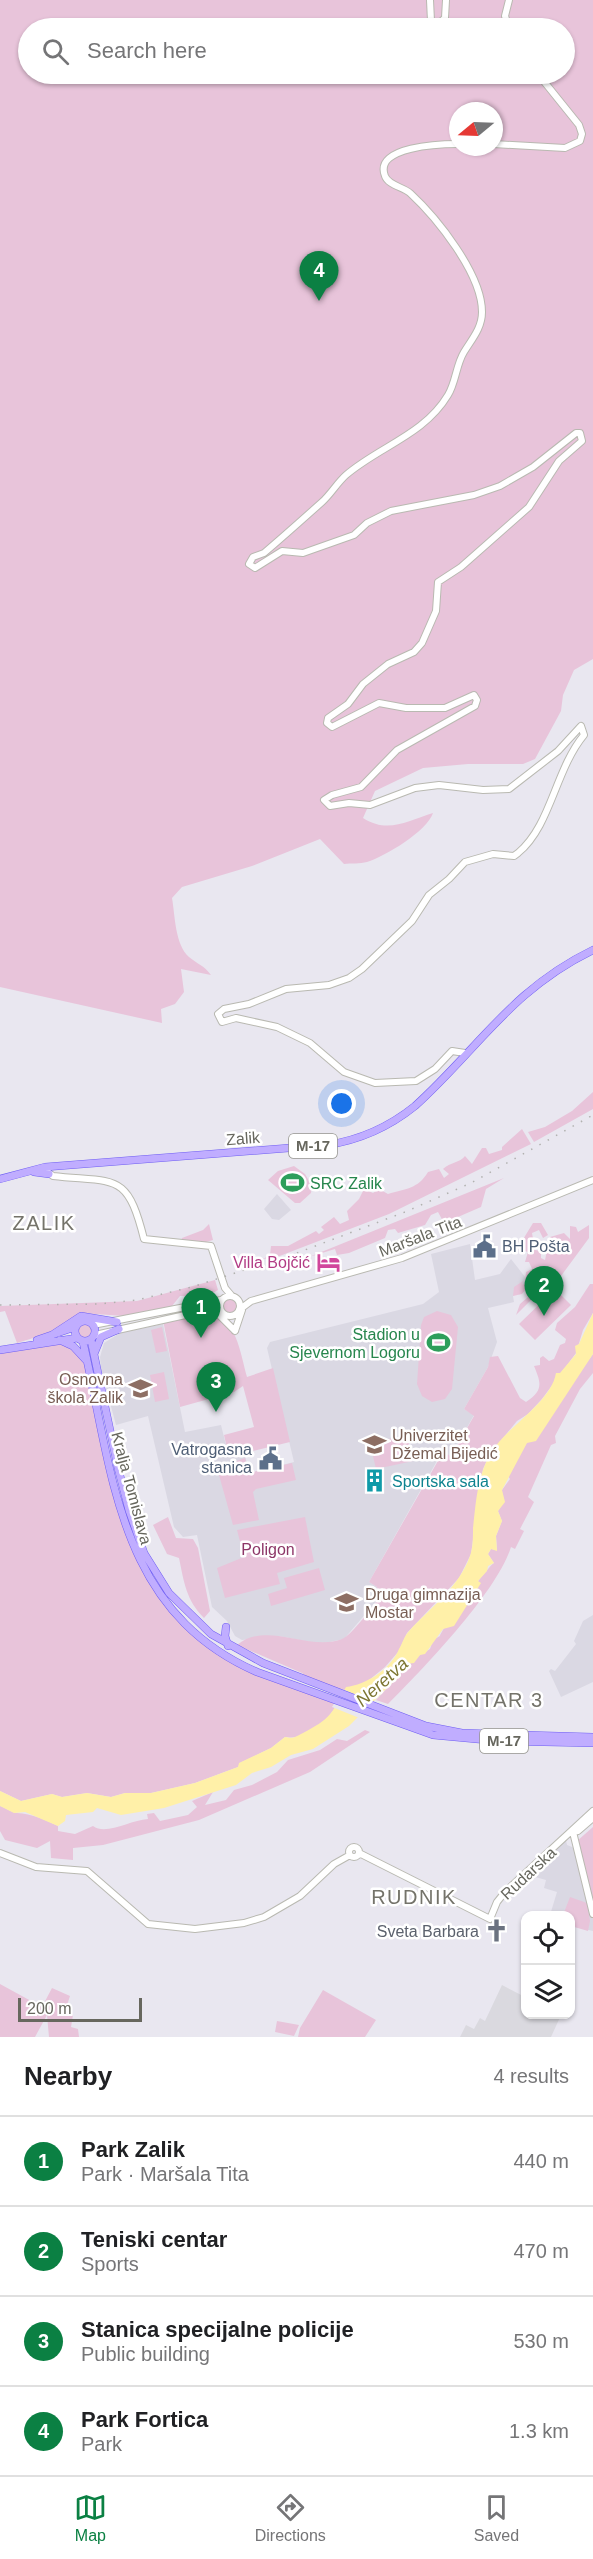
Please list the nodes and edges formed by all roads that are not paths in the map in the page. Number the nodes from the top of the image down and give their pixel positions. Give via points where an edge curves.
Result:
1 (430, 0) edge
2 (446, 0) edge
3 (509, 0) edge
4 (431, 18) edge
5 (445, 18) edge
6 (506, 18) edge
7 (546, 84) edge
8 (503, 144) edge
9 (449, 145) edge
10 (593, 950) edge
11 (462, 1055) junction
12 (47, 1170) junction
13 (2, 1178) edge
14 (593, 1180) edge
15 (224, 1285) junction
16 (233, 1296) junction
17 (222, 1299) junction
18 (254, 1300) junction
19 (208, 1307) junction
20 (239, 1310) junction
21 (222, 1312) junction
22 (93, 1325) junction
23 (118, 1325) junction
24 (75, 1328) junction
25 (52, 1335) junction
26 (93, 1337) junction
27 (60, 1340) junction
28 (80, 1340) junction
29 (12, 1348) junction
30 (0, 1350) edge
31 (90, 1358) junction
32 (226, 1627) dead end
33 (228, 1646) junction
34 (316, 1688) junction
35 (457, 1724) dead end
36 (435, 1732) junction
37 (459, 1732) junction
38 (593, 1737) edge
39 (593, 1743) edge
40 (593, 1811) edge
41 (593, 1818) edge
42 (573, 1832) junction
43 (0, 1853) edge
44 (497, 1902) junction
45 (477, 1911) junction
46 (593, 1914) edge

1 - 4 street
2 - 5 street
3 - 6 street
7 - 8 street via 579,125 580,141 566,148
9 - 11 street via 396,153 387,161 384,171 388,180 411,194 451,241 478,292 480,322 463,353 451,389 422,426 347,474 321,503 249,564 255,568 282,551 303,553 354,535 391,511 500,486 580,433 582,441 559,461 530,507 438,582 436,611 422,644 363,684 351,702 327,721 335,727 379,703 445,708 474,695 475,706 397,750 361,787 332,795 325,802 330,806 370,805 415,788 439,785 506,790 552,756 581,726 584,735 571,751 539,828 518,853 494,854 465,862 429,895 412,921 349,978 329,985 286,989 218,1014 222,1022 240,1019 285,1030 310,1043 344,1072 366,1082 416,1081 448,1054
10 - 11 main road, M-17 via 519,998
11 - 12 main road, Zalik / M-17 via 406,1113 379,1130 350,1141
12 - 13 main road, Zalik / M-17
12 - 15 street via 111,1182 123,1188 136,1205 144,1239 211,1245
14 - 18 street, Maršala Tita via 402,1258
15 - 16 street
15 - 17 street
15 - 18 street via 241,1297
15 - 19 street
16 - 17 street
16 - 18 street, Maršala Tita
16 - 20 street via 240,1304
17 - 19 street
17 - 21 street
18 - 19 street via 242,1310 235,1331
18 - 20 street, Maršala Tita
19 - 21 street
19 - 23 street
20 - 21 street via 231,1316
22 - 23 street
22 - 24 main road via 82,1321
22 - 26 main road, M-17
23 - 25 main road via 83,1316
23 - 26 street
23 - 31 main road via 101,1337
24 - 25 main road
24 - 28 main road, M-17
25 - 29 main road
26 - 28 main road
26 - 31 main road, Kralja Tomislava / M-17
27 - 28 main road
27 - 29 main road
27 - 31 main road
28 - 31 main road, Kralja Tomislava / M-17
29 - 30 main road
31 - 33 main road, Kralja Tomislava / M-17 via 144,1553 185,1612
31 - 34 main road, Kralja Tomislava / M-17 via 122,1514 138,1560 154,1586 186,1624 222,1654 257,1671
32 - 33 main road
33 - 34 main road, Kralja Tomislava / M-17
34 - 36 main road, M-17
35 - 37 main road
36 - 37 main road, M-17
36 - 39 main road, M-17 via 498,1741
37 - 38 main road, M-17
40 - 42 street, Rudarska
41 - 42 street, Rudarska
42 - 44 street, Rudarska
42 - 46 street
43 - 45 street via 36,1867 87,1871 138,1918 156,1926 195,1929 257,1920 300,1896 334,1864 350,1855 352,1847
44 - 45 street via 491,1908
44 - 45 street, Rudarska via 490,1919

